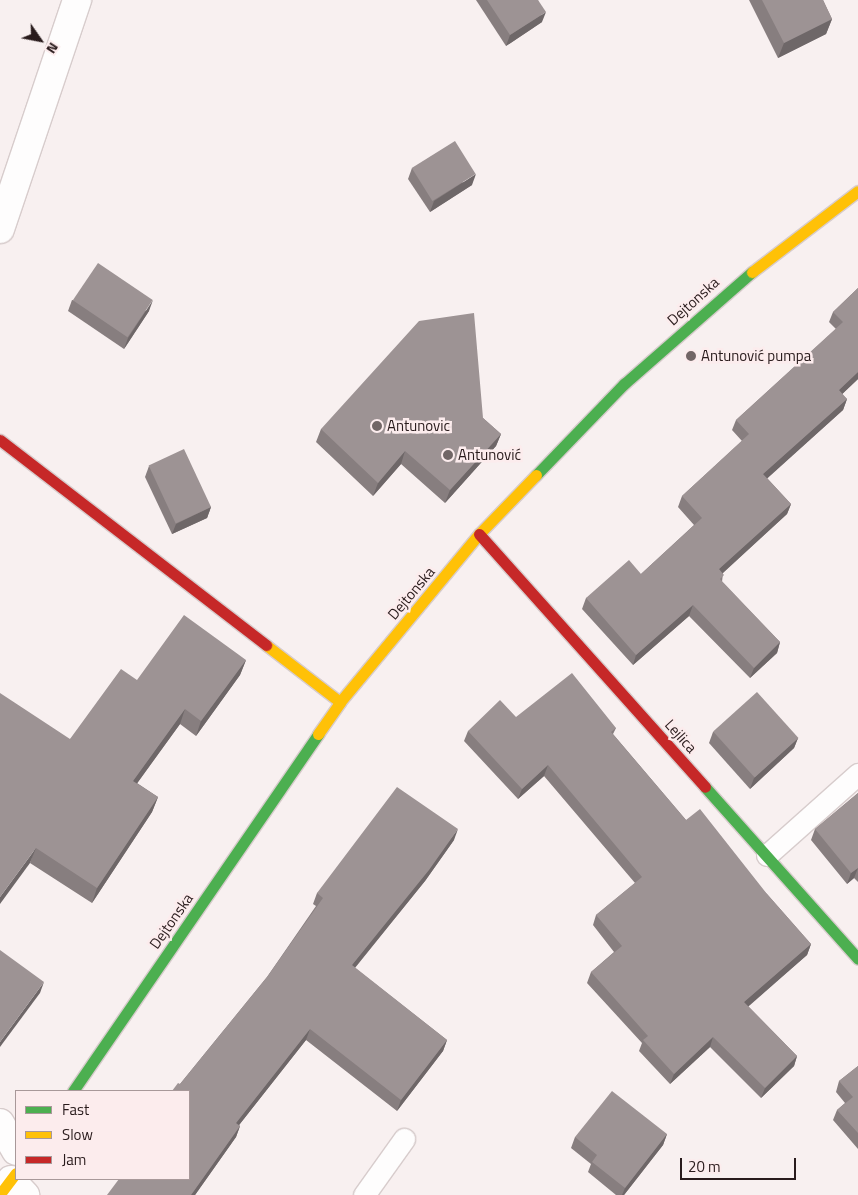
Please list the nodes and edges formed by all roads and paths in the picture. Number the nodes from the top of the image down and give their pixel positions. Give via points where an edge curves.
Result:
1 (78, 0) edge
2 (858, 191) edge
3 (0, 229) edge
4 (0, 440) edge
5 (480, 534) junction
6 (340, 702) junction
7 (858, 774) edge
8 (767, 855) junction
9 (858, 959) edge
10 (74, 1090) edge
11 (0, 1122) edge
12 (404, 1140) dead end
13 (15, 1149) edge
14 (364, 1195) edge

1 - 3 street
2 - 5 main road, Dejtonska via 735,284 624,384
4 - 6 main road
5 - 6 main road, Dejtonska
5 - 8 main road, Lejlica
6 - 10 main road, Dejtonska
7 - 8 lane
8 - 9 main road, Lejlica
11 - 13 street
12 - 14 lane

